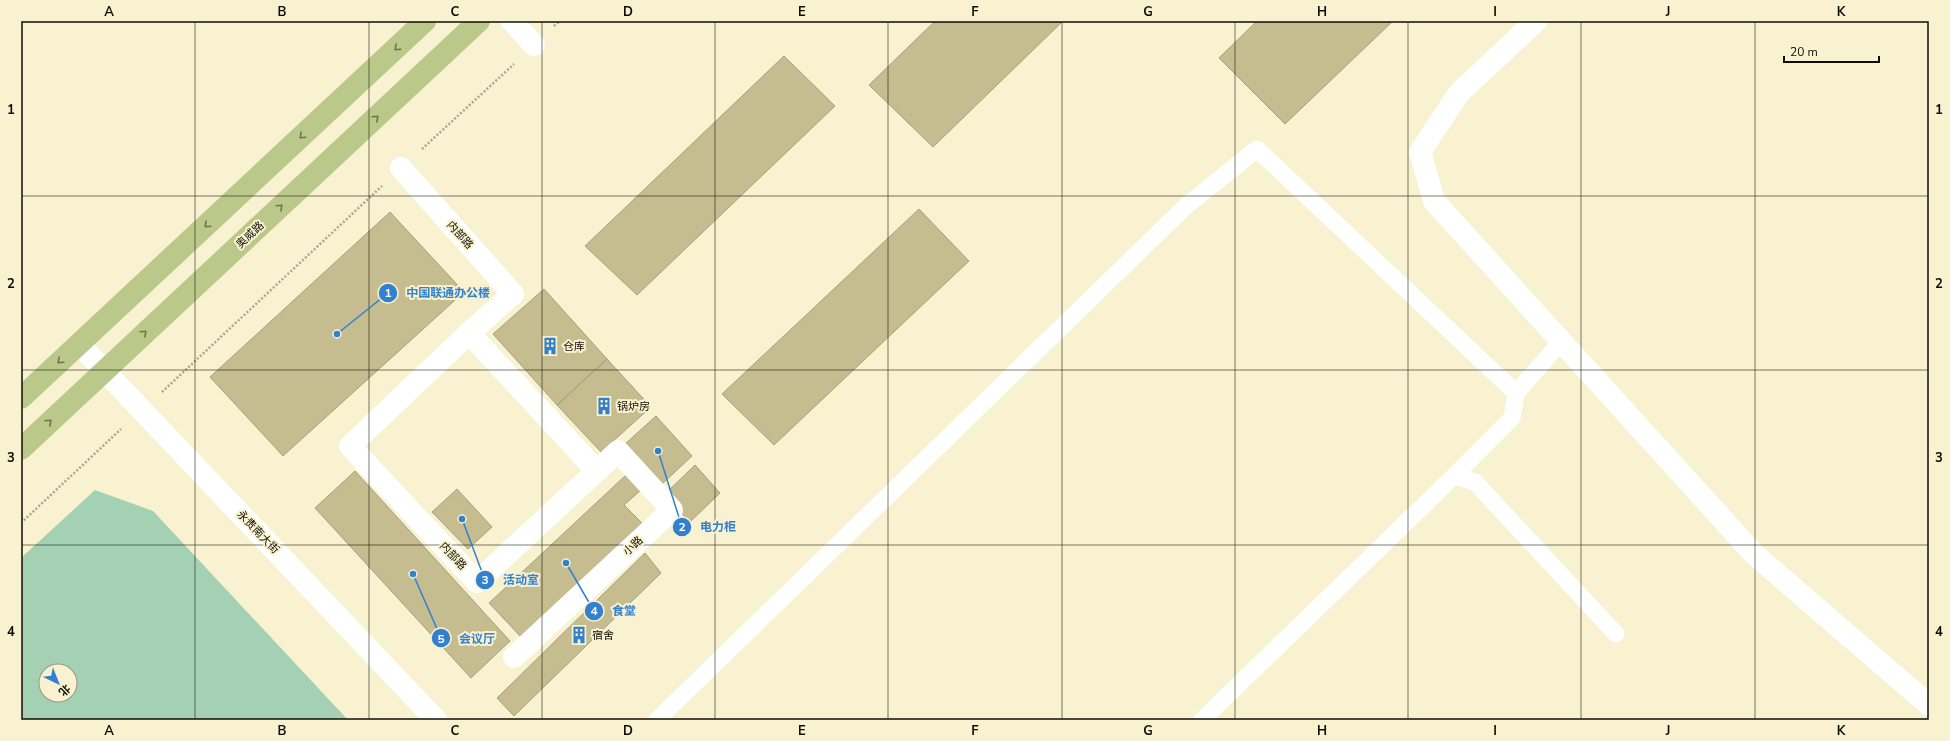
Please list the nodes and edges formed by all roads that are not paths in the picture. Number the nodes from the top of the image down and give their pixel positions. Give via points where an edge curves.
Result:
1 (425, 21) edge
2 (480, 21) edge
3 (512, 21) edge
4 (1536, 21) edge
5 (534, 45) road end
6 (401, 168) road end
7 (469, 332) junction
8 (1562, 341) junction
9 (79, 344) junction
10 (104, 371) junction
11 (1516, 393) junction
12 (21, 398) edge
13 (21, 449) edge
14 (596, 471) junction
15 (1454, 476) junction
16 (1616, 634) dead end
17 (514, 657) dead end
18 (1929, 705) edge
19 (436, 720) edge
20 (657, 720) edge
21 (1202, 720) edge

1 -> 9 main road
10 -> 2 main road, 奥威路
3 - 5 street
4 - 8 street via 1459,93 1420,152 1434,201
6 - 7 street, 内部路 via 513,294
7 - 14 street
7 - 14 street, 内部路 via 350,446 477,582
8 - 11 lane
8 - 18 street via 1754,554
9 - 10 street, 永贵南大街
9 -> 12 main road
13 -> 10 main road, 奥威路
10 - 19 street, 永贵南大街
11 - 15 lane via 1512,418
11 - 20 lane via 1258,149 1186,206
14 - 17 street, 小路 via 618,451 672,510
15 - 16 lane via 1475,482
15 - 21 lane

